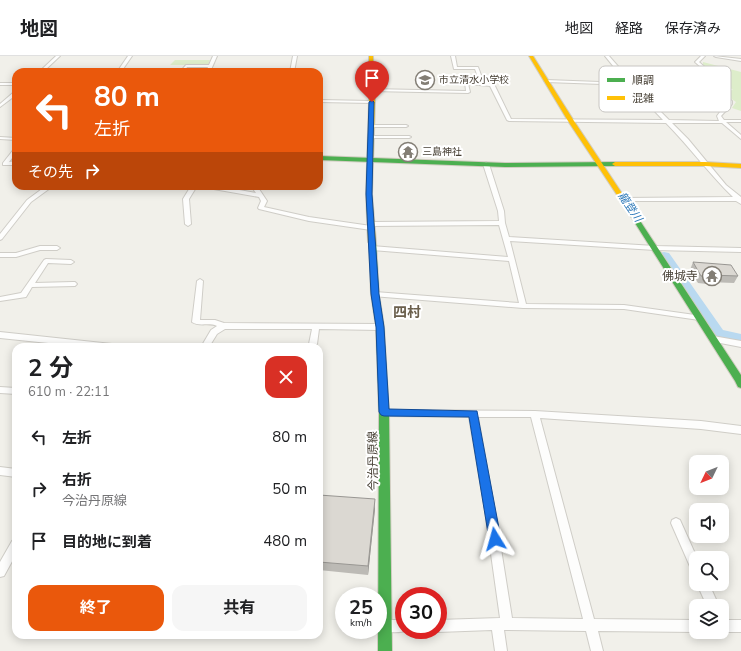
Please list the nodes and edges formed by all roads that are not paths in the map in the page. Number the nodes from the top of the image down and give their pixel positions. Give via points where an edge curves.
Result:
1 (58, 56) edge
2 (130, 56) edge
3 (215, 56) edge
4 (295, 56) edge
5 (371, 56) edge
6 (453, 56) edge
7 (531, 56) edge
8 (607, 56) edge
9 (702, 56) edge
10 (716, 56) edge
11 (741, 60) edge
12 (615, 66) edge
13 (702, 66) edge
14 (45, 68) edge
15 (122, 68) edge
16 (209, 68) edge
17 (293, 68) edge
18 (546, 81) junction
19 (599, 83) edge
20 (0, 84) edge
21 (12, 84) edge
22 (482, 84) junction
23 (371, 90) junction
24 (12, 96) edge
25 (323, 101) edge
26 (372, 102) junction
27 (0, 106) edge
28 (659, 112) edge
29 (723, 112) edge
30 (570, 120) junction
31 (667, 120) junction
32 (722, 121) junction
33 (741, 121) edge
34 (371, 126) junction
35 (406, 126) dead end
36 (371, 137) junction
37 (409, 137) dead end
38 (0, 138) edge
39 (741, 138) edge
40 (12, 139) edge
41 (12, 155) edge
42 (323, 158) edge
43 (370, 160) junction
44 (12, 163) edge
45 (486, 164) junction
46 (600, 164) junction
47 (705, 164) junction
48 (741, 166) edge
49 (44, 190) edge
50 (192, 190) edge
51 (229, 190) edge
52 (256, 190) edge
53 (261, 196) junction
54 (624, 200) junction
55 (740, 200) edge
56 (502, 223) junction
57 (188, 224) dead end
58 (371, 226) junction
59 (0, 238) edge
60 (508, 239) junction
61 (57, 248) dead end
62 (372, 248) junction
63 (655, 248) junction
64 (741, 250) edge
65 (0, 255) edge
66 (512, 259) junction
67 (71, 262) dead end
68 (200, 281) dead end
69 (73, 284) dead end
70 (30, 285) junction
71 (375, 294) junction
72 (0, 299) edge
73 (523, 306) junction
74 (699, 318) junction
75 (223, 326) junction
76 (316, 327) junction
77 (380, 327) junction
78 (0, 335) edge
79 (713, 339) junction
80 (75, 343) edge
81 (207, 343) edge
82 (313, 343) edge
83 (741, 344) edge
84 (741, 385) edge
85 (0, 390) edge
86 (12, 392) edge
87 (384, 412) junction
88 (473, 413) junction
89 (535, 414) junction
90 (741, 430) edge
91 (0, 471) edge
92 (12, 472) edge
93 (370, 500) edge
94 (385, 501) junction
95 (676, 522) dead end
96 (12, 551) edge
97 (689, 551) edge
98 (0, 572) edge
99 (385, 587) edge
100 (502, 625) junction
101 (447, 626) edge
102 (590, 626) junction
103 (689, 626) edge
104 (729, 626) edge
105 (741, 626) edge
106 (385, 639) edge
107 (385, 651) edge
108 (501, 651) edge
109 (597, 651) edge

1 - 14 street
2 - 15 street
3 - 16 street
4 - 17 street
5 - 23 street, 今治丹原線
6 - 22 street via 455,68 477,68
7 - 18 street
8 - 12 street
9 - 13 street via 697,62
10 - 11 street
18 - 19 street
18 - 30 street
20 - 21 street
22 - 23 street via 466,83 468,92
22 - 30 street via 492,85 509,120
23 - 26 street, 今治丹原線
24 - 27 street
25 - 26 street
26 - 34 street, 今治丹原線
28 - 31 street
29 - 32 street via 719,116
30 - 31 street
30 - 46 street
31 - 32 street
31 - 47 street
32 - 33 street
32 - 39 street
34 - 35 street
34 - 36 street, 今治丹原線
36 - 37 street
36 - 43 street, 今治丹原線
38 - 40 street
41 - 44 street via 5,164
42 - 43 street
43 - 45 street
43 - 58 street, 今治丹原線
45 - 46 street
45 - 56 street
46 - 47 street
46 - 54 street
47 - 48 street
47 - 55 street
49 - 59 street via 29,201
50 - 57 street via 186,199
51 - 53 street
52 - 53 street
53 - 58 street via 264,201 260,208 309,220
54 - 55 street
54 - 63 street
56 - 58 street
56 - 60 street
58 - 62 street, 今治丹原線
60 - 63 street
60 - 66 street
61 - 65 street via 40,248 16,255
62 - 66 street
62 - 71 street, 今治丹原線
63 - 64 street
63 - 74 street
66 - 73 street
67 - 70 street via 46,261
68 - 75 street via 196,322 215,322
69 - 70 street
70 - 72 street via 23,295
71 - 73 street
71 - 77 street, 今治丹原線
73 - 74 street via 624,307
74 - 79 street
75 - 76 street
75 - 81 street via 214,332
76 - 77 street
76 - 82 street
77 - 87 street, 今治丹原線
78 - 80 street
79 - 83 street
79 - 84 street
85 - 86 street
87 - 88 street
87 - 94 street, 今治丹原線
88 - 89 street
88 - 100 street via 490,511
89 - 90 street
89 - 102 street
91 - 92 street
93 - 94 street
94 - 99 street, 今治丹原線
95 - 97 street
96 - 98 street
100 - 101 street
100 - 102 street
100 - 108 street
102 - 103 street
102 - 109 street
104 - 105 street
106 - 107 street, 今治丹原線

